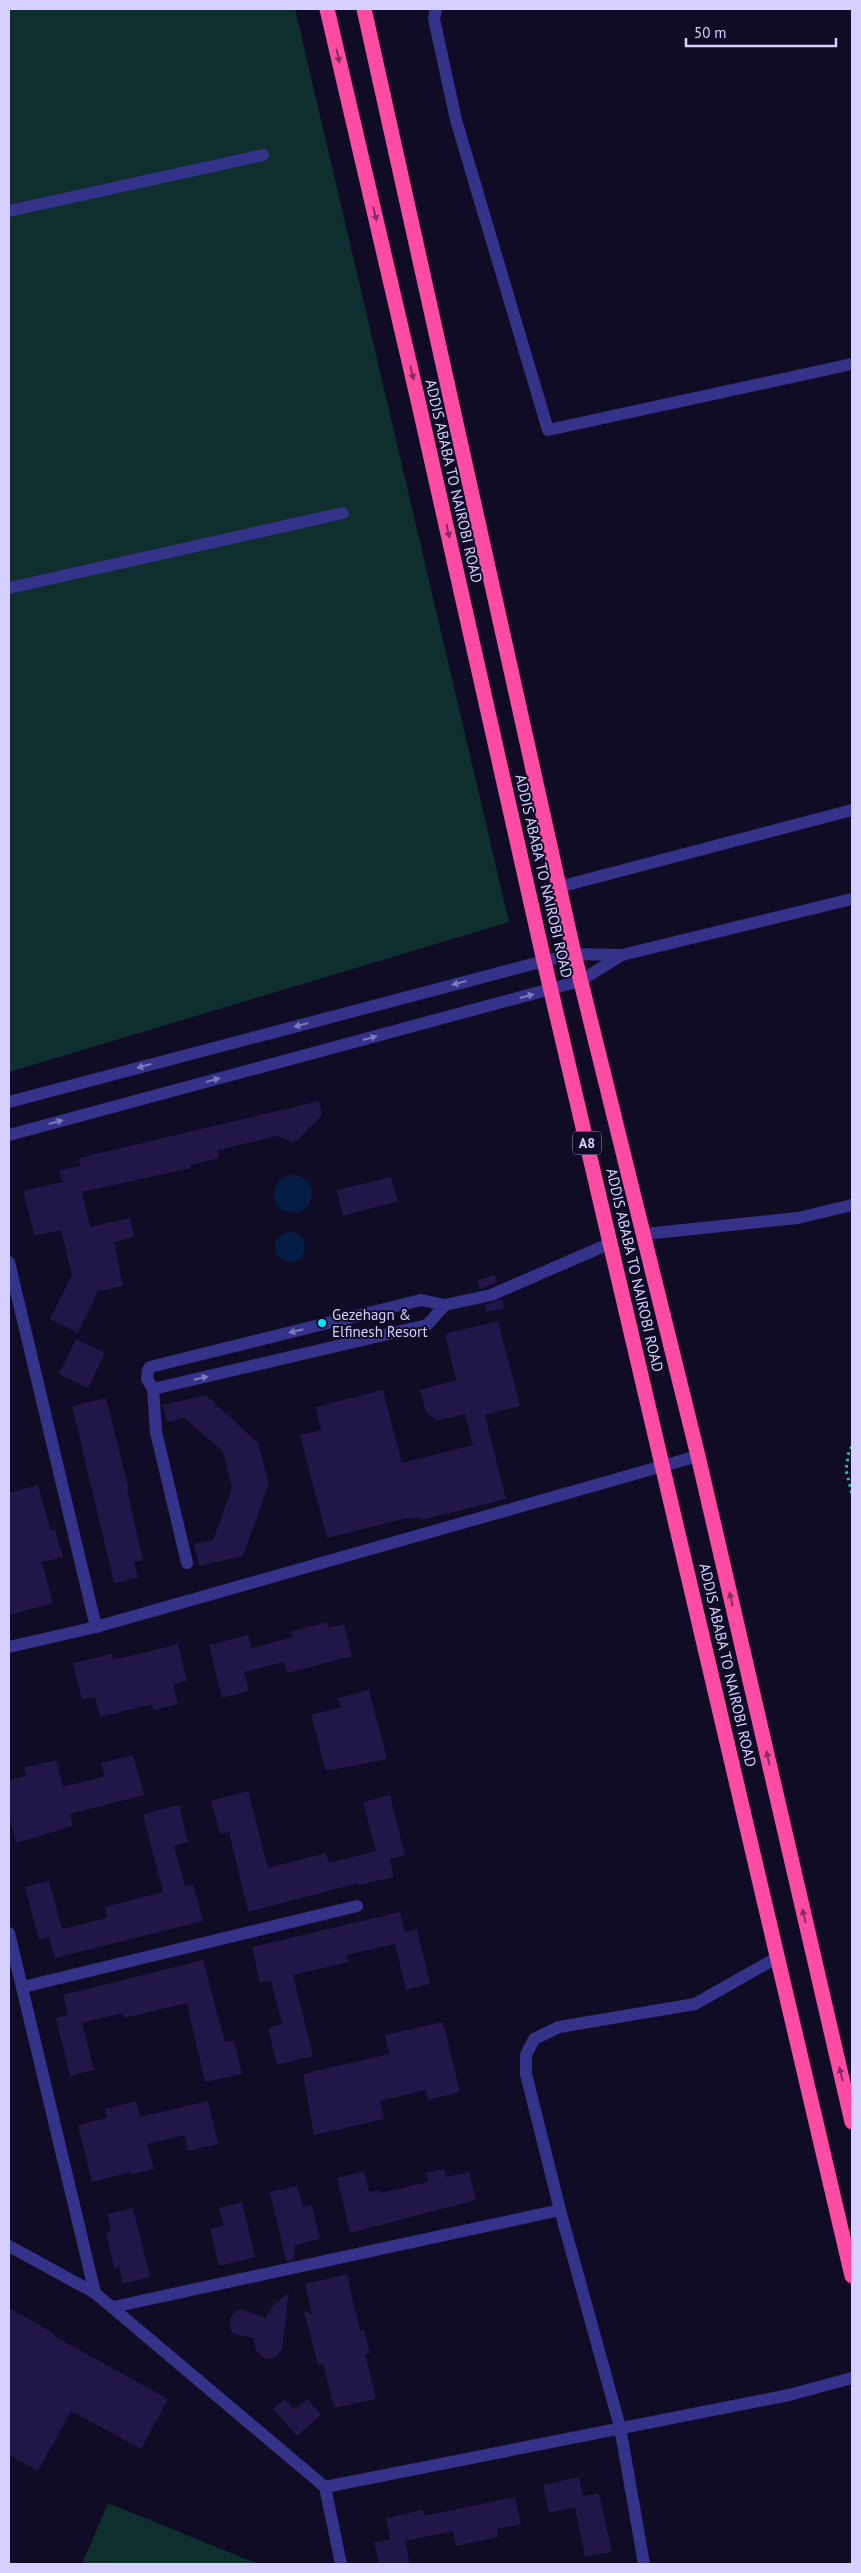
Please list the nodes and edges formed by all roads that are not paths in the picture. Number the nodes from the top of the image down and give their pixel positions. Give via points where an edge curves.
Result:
1 (327, 9) edge
2 (364, 9) edge
3 (436, 9) edge
4 (263, 155) dead end
5 (9, 211) edge
6 (852, 364) edge
7 (343, 513) dead end
8 (9, 588) edge
9 (852, 810) edge
10 (559, 887) junction
11 (852, 899) edge
12 (574, 954) junction
13 (622, 955) junction
14 (544, 961) junction
15 (580, 981) junction
16 (551, 989) junction
17 (9, 1102) edge
18 (9, 1135) edge
19 (852, 1205) edge
20 (645, 1234) junction
21 (611, 1244) junction
22 (9, 1262) edge
23 (445, 1305) junction
24 (153, 1389) junction
25 (698, 1456) junction
26 (663, 1466) junction
27 (187, 1563) dead end
28 (96, 1627) junction
29 (9, 1648) edge
30 (357, 1906) dead end
31 (9, 1933) edge
32 (778, 1956) junction
33 (23, 1987) junction
34 (852, 2122) edge
35 (560, 2210) junction
36 (9, 2246) edge
37 (852, 2276) edge
38 (95, 2293) junction
39 (112, 2307) junction
40 (852, 2378) edge
41 (620, 2427) junction
42 (326, 2487) junction
43 (341, 2564) edge
44 (644, 2564) edge

1 -> 14 highway, ADDIS ABABA TO NAIROBI ROAD / A8
2 - 10 highway, ADDIS ABABA TO NAIROBI ROAD / A8
3 - 6 street via 434,20 456,120 548,430
4 - 5 street
7 - 8 street
9 - 10 street
10 - 12 highway, ADDIS ABABA TO NAIROBI ROAD / A8
11 - 13 street
12 - 13 street
12 - 14 street
12 - 15 highway, ADDIS ABABA TO NAIROBI ROAD / A8
13 - 15 street
14 - 16 highway, ADDIS ABABA TO NAIROBI ROAD / A8
14 -> 17 street
15 - 16 street
15 - 20 highway, ADDIS ABABA TO NAIROBI ROAD / A8
18 -> 16 street
16 - 21 highway, ADDIS ABABA TO NAIROBI ROAD / A8
19 - 20 street via 798,1218
20 - 25 highway, ADDIS ABABA TO NAIROBI ROAD / A8
21 - 23 street via 491,1295
21 - 26 highway, ADDIS ABABA TO NAIROBI ROAD / A8
22 - 28 street
24 -> 23 street via 427,1325
23 -> 24 street via 420,1300 150,1367 146,1379
24 - 27 street via 156,1432
25 - 26 street
34 -> 25 highway, ADDIS ABABA TO NAIROBI ROAD / A8
26 - 28 street
26 - 32 highway, ADDIS ABABA TO NAIROBI ROAD / A8
28 - 29 street
30 - 33 street
31 - 33 street
32 - 35 street via 694,2004 558,2027 534,2039 526,2055 526,2074
32 - 37 highway, ADDIS ABABA TO NAIROBI ROAD / A8
33 - 38 street
35 - 39 street
35 - 41 street
36 - 38 street
38 - 39 street
39 - 42 street
40 - 41 street via 789,2395
41 - 42 street
41 - 44 street
42 - 43 street

